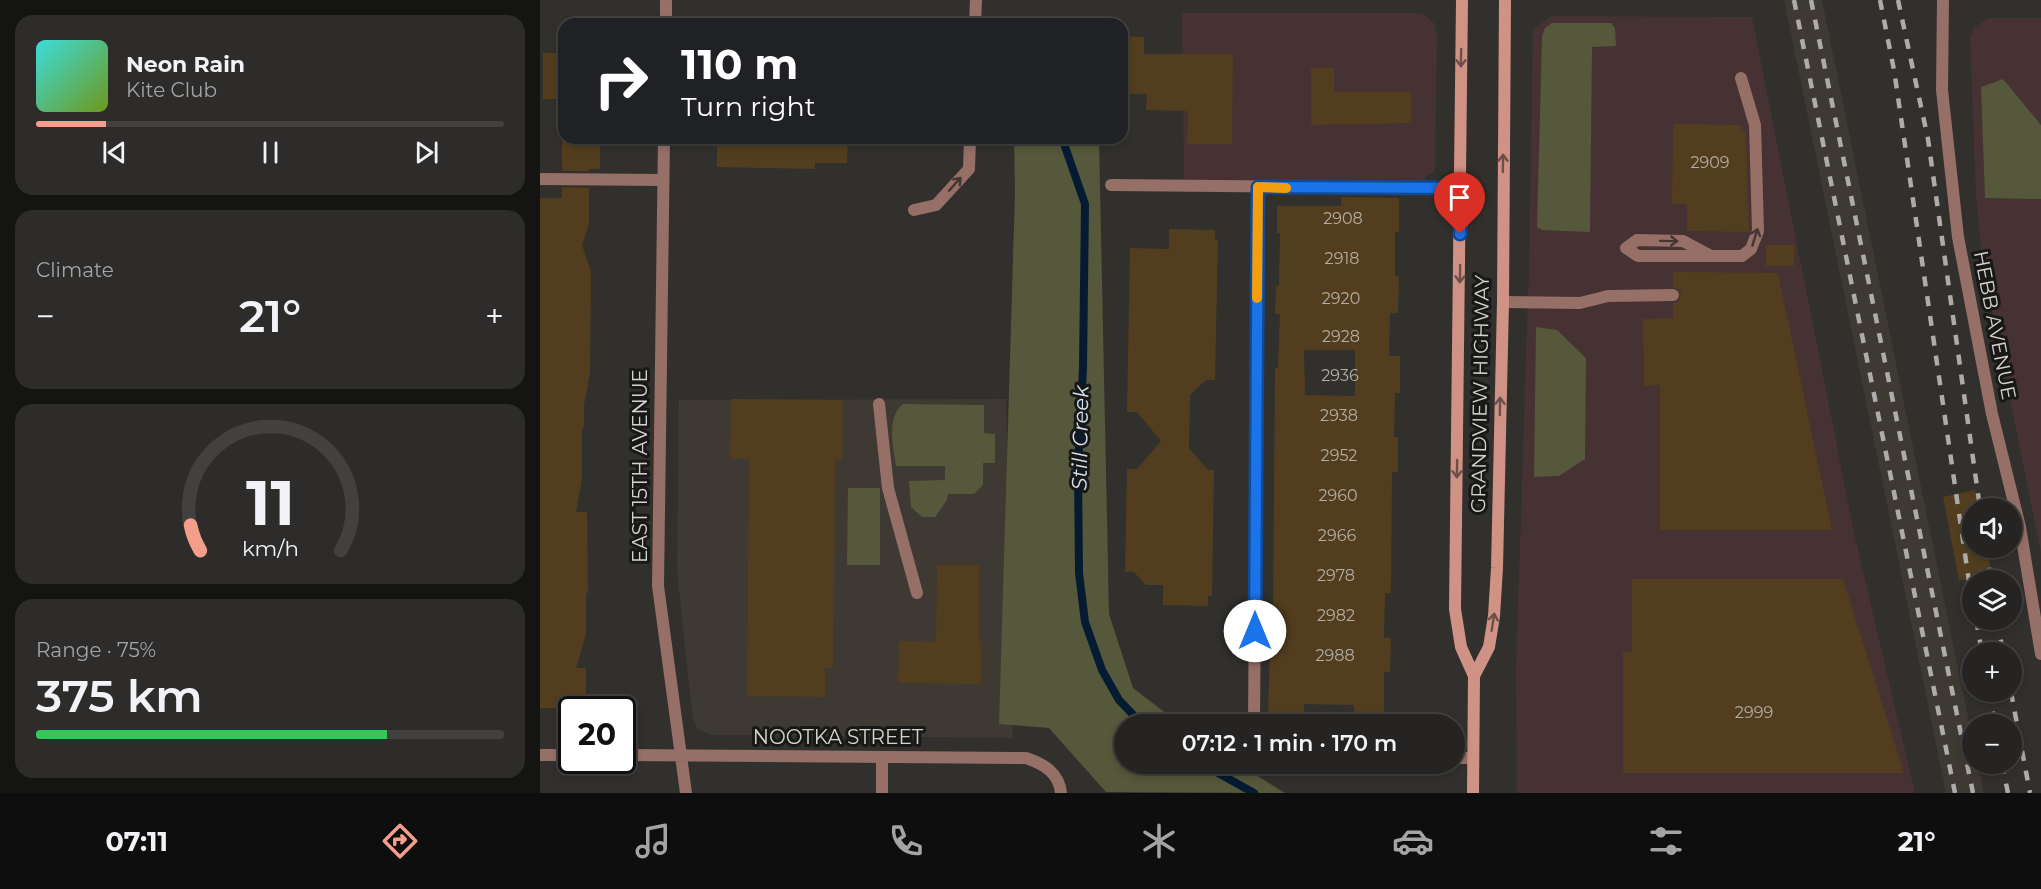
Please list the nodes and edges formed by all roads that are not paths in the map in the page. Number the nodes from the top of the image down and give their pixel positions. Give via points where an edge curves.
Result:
1 (666, 0) edge
2 (976, 0) edge
3 (1462, 0) edge
4 (1505, 0) edge
5 (1943, 0) edge
6 (666, 18) edge
7 (975, 18) edge
8 (1741, 78) dead end
9 (664, 144) edge
10 (970, 144) edge
11 (540, 179) edge
12 (663, 180) junction
13 (1111, 185) dead end
14 (1258, 187) junction
15 (1461, 188) junction
16 (914, 210) dead end
17 (1626, 248) dead end
18 (1673, 295) dead end
19 (1503, 302) junction
20 (879, 404) dead end
21 (917, 593) dead end
22 (2041, 654) edge
23 (1474, 676) junction
24 (1254, 714) edge
25 (540, 755) edge
26 (558, 755) edge
27 (636, 755) edge
28 (681, 756) junction
29 (882, 758) junction
30 (1465, 759) edge
31 (1473, 759) junction
32 (686, 793) edge
33 (882, 793) edge
34 (1061, 793) edge
35 (1473, 793) edge

1 - 6 street
2 - 7 street
3 -> 15 main road, GRANDVIEW HIGHWAY
19 -> 4 main road, GRANDVIEW HIGHWAY
5 - 22 street, HEBB AVENUE via 1942,90 1958,237 1992,414 2020,527
17 -> 8 street via 1638,256 1742,256 1751,249 1758,231 1755,125
9 - 12 street, EAST 15TH AVENUE
16 -> 10 street via 936,205 969,169
11 - 12 street
12 - 28 street, EAST 15TH AVENUE via 658,586
13 - 14 street
14 - 15 street
14 - 24 street
15 -> 23 main road, GRANDVIEW HIGHWAY via 1455,609 1461,647
18 - 19 street via 1608,296 1580,303
23 -> 19 main road, GRANDVIEW HIGHWAY via 1489,647 1494,616
20 - 21 street via 888,488
23 - 31 main road, GRANDVIEW HIGHWAY
25 - 26 street
27 - 28 street, NOOTKA STREET
28 - 29 street, NOOTKA STREET
28 - 32 street, EAST 15TH AVENUE
29 - 33 street
29 - 34 street, NOOTKA STREET via 1014,757 1036,761 1050,770
30 - 31 street
31 - 35 main road, GRANDVIEW HIGHWAY

